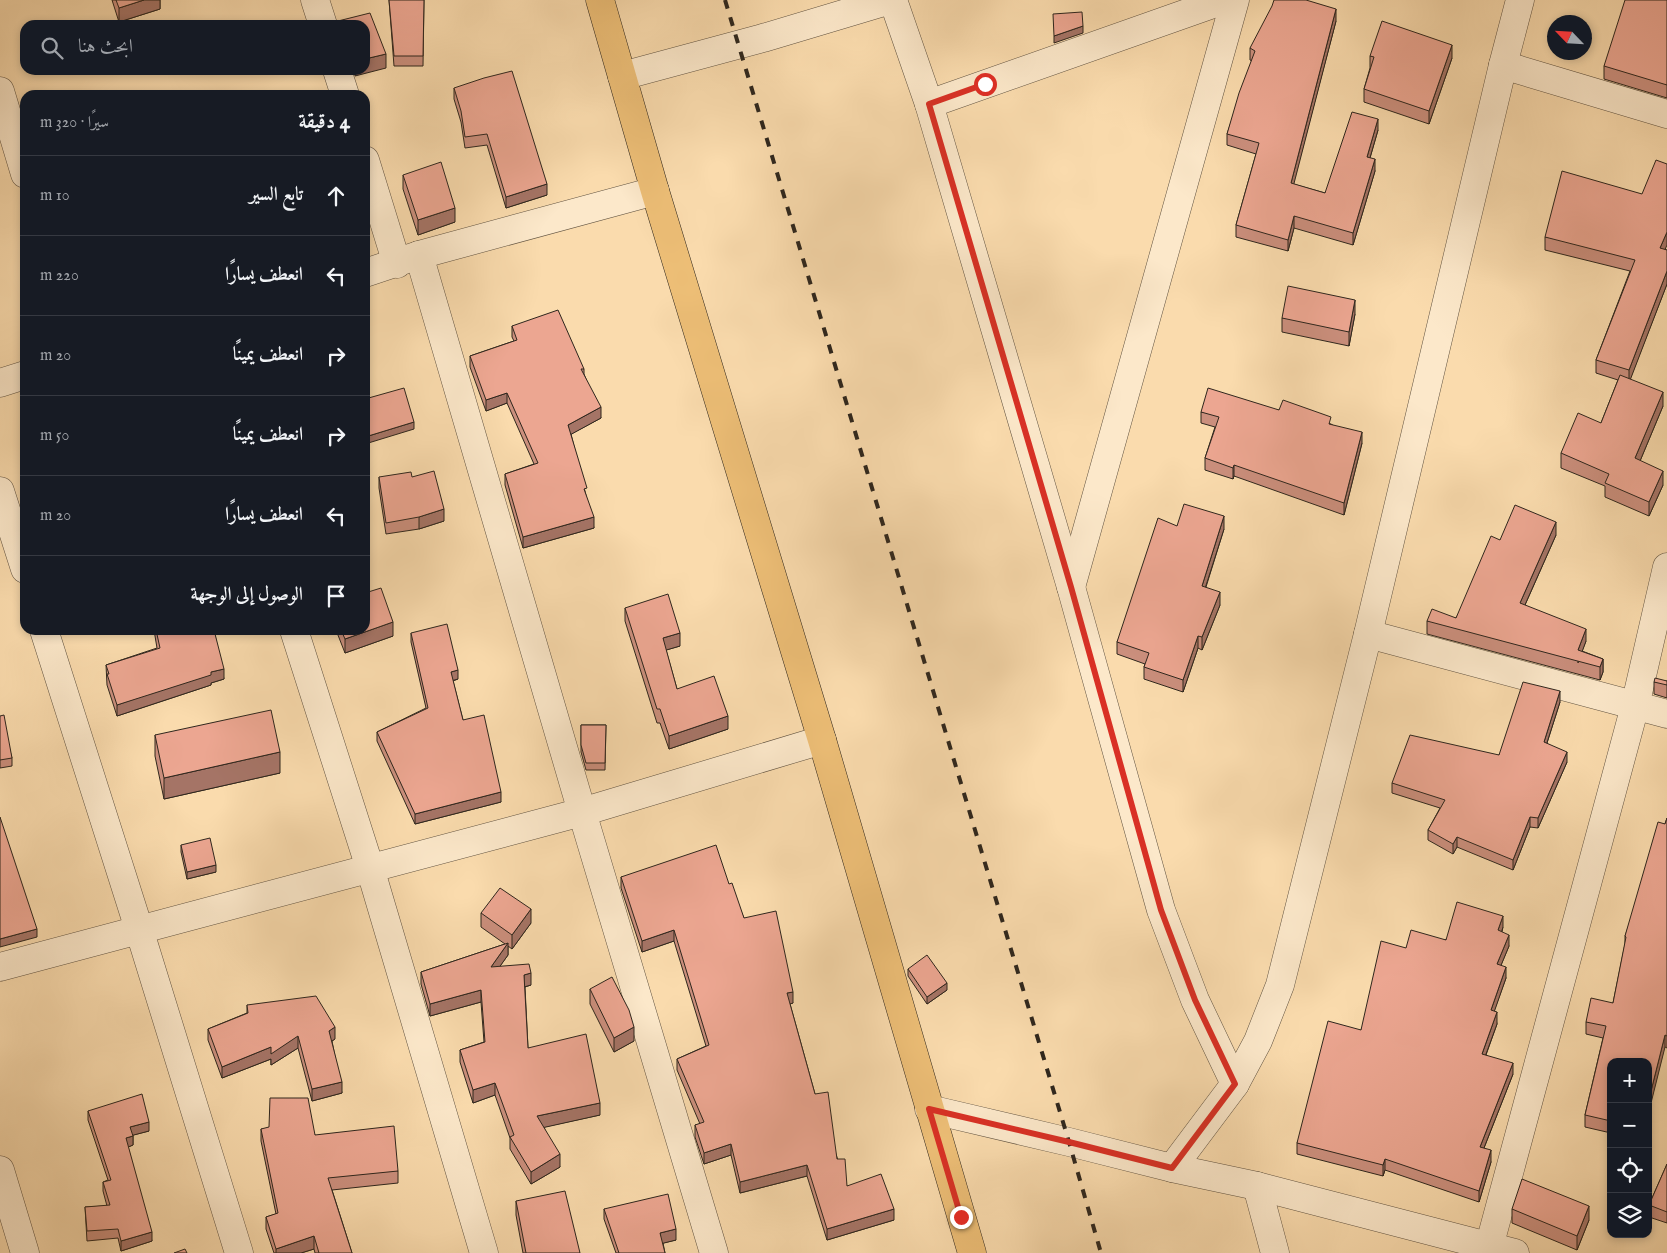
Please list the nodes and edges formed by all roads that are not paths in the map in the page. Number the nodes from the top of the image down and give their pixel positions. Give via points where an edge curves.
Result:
1 (315, 0) edge
2 (600, 0) edge
3 (890, 0) edge
4 (893, 0) edge
5 (1520, 0) edge
6 (1219, 1) edge
7 (321, 20) edge
8 (1503, 65) junction
9 (339, 75) edge
10 (622, 76) junction
11 (343, 90) edge
12 (0, 91) edge
13 (929, 104) junction
14 (1667, 114) edge
15 (20, 157) edge
16 (370, 172) edge
17 (655, 191) junction
18 (408, 259) junction
19 (370, 271) edge
20 (20, 377) edge
21 (0, 383) edge
22 (0, 491) edge
23 (20, 553) edge
24 (1667, 567) edge
25 (1071, 587) junction
26 (1368, 634) junction
27 (46, 635) edge
28 (296, 635) edge
29 (1635, 706) junction
30 (1667, 714) edge
31 (822, 740) junction
32 (582, 812) junction
33 (370, 868) junction
34 (139, 929) junction
35 (0, 967) edge
36 (1235, 1084) junction
37 (929, 1109) junction
38 (1172, 1168) junction
39 (0, 1170) edge
40 (1257, 1186) junction
41 (1489, 1246) junction
42 (25, 1253) edge
43 (239, 1253) edge
44 (484, 1253) edge
45 (714, 1253) edge
46 (972, 1253) edge
47 (1275, 1253) edge
48 (1515, 1253) edge

1 - 7 street
2 - 10 main road
3 - 10 street
4 - 13 street
5 - 8 street
6 - 13 street
6 - 25 street
8 - 14 street
8 - 26 street
9 - 11 street
10 - 17 main road
12 - 15 street
13 - 25 street
16 - 18 street
17 - 18 street
17 - 31 main road
18 - 19 street
18 - 32 street
20 - 21 street
22 - 23 street
24 - 29 street
25 - 36 street via 1161,910 1195,1000
26 - 29 street
26 - 36 street via 1280,984 1258,1041
27 - 34 street
28 - 33 street
29 - 30 street
29 - 41 street
31 - 32 street
31 - 37 main road
32 - 33 street
32 - 45 street
33 - 34 street
33 - 44 street
34 - 35 street
34 - 43 street
36 - 38 street
37 - 38 street
37 - 46 main road
38 - 40 street
39 - 42 street
40 - 41 street
40 - 47 street
41 - 48 street

